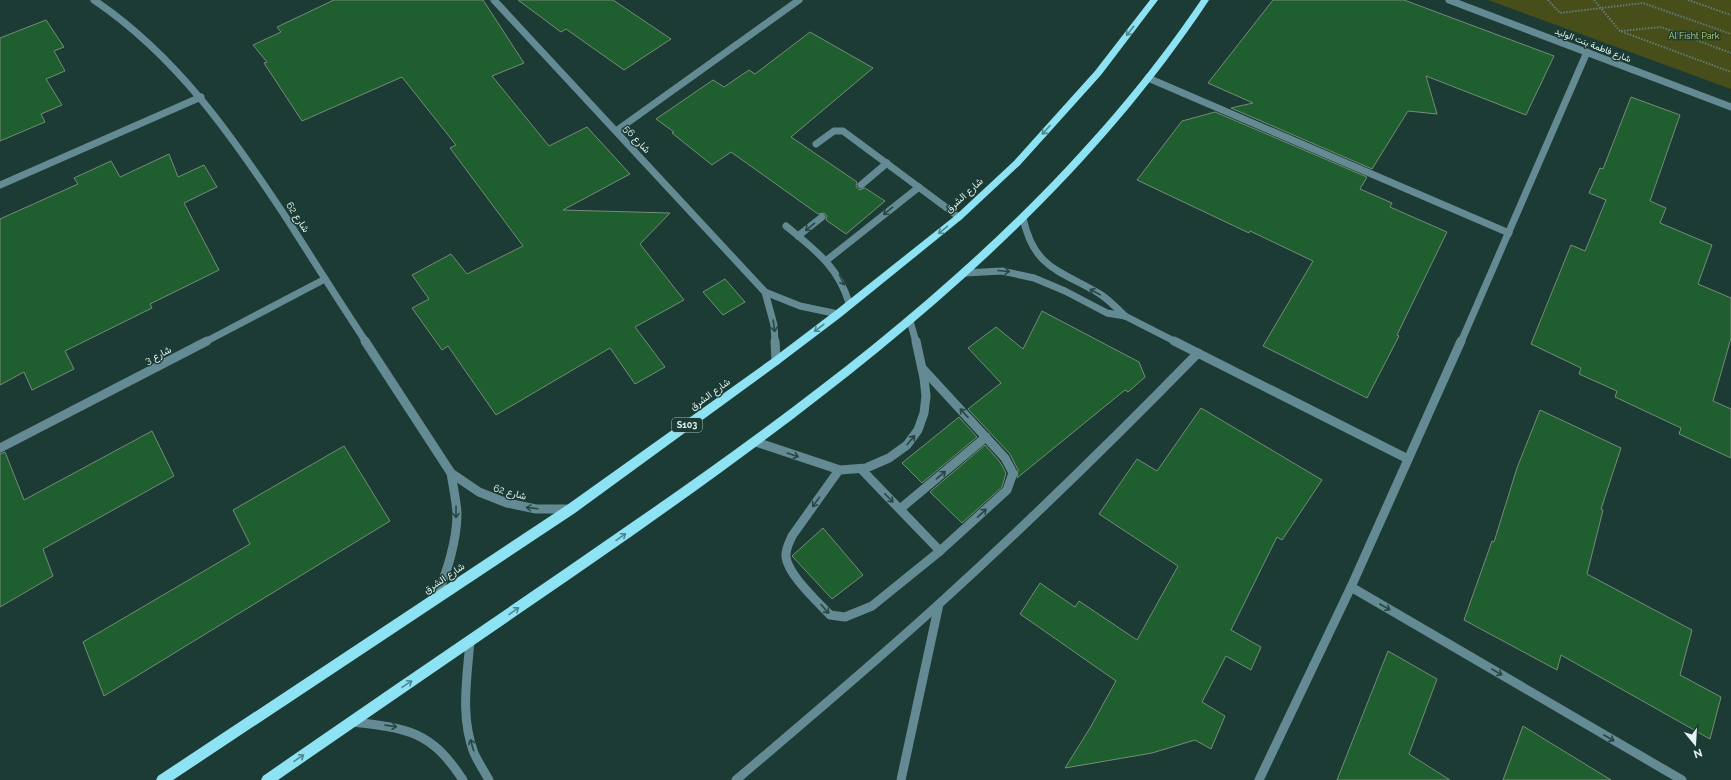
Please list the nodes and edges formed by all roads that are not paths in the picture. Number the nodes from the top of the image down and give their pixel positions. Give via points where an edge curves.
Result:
1 (94, 0) edge
2 (494, 0) edge
3 (799, 0) edge
4 (1154, 0) edge
5 (1205, 0) edge
6 (1449, 0) edge
7 (1587, 52) junction
8 (1148, 78) junction
9 (201, 97) junction
10 (1731, 107) edge
11 (616, 131) junction
12 (816, 144) dead end
13 (887, 163) junction
14 (0, 185) edge
15 (861, 185) dead end
16 (919, 187) junction
17 (822, 217) dead end
18 (959, 217) junction
19 (1023, 218) junction
20 (786, 226) dead end
21 (1509, 233) junction
22 (798, 236) junction
23 (827, 260) junction
24 (965, 273) junction
25 (325, 280) junction
26 (765, 292) junction
27 (849, 304) junction
28 (838, 314) junction
29 (1125, 316) junction
30 (910, 321) junction
31 (1198, 353) junction
32 (776, 361) junction
33 (923, 369) junction
34 (986, 437) junction
35 (756, 442) junction
36 (0, 448) edge
37 (1408, 459) junction
38 (839, 470) junction
39 (862, 470) junction
40 (451, 473) junction
41 (571, 509) junction
42 (900, 509) junction
43 (940, 551) junction
44 (1351, 587) junction
45 (438, 597) junction
46 (939, 604) junction
47 (470, 641) junction
48 (352, 722) junction
49 (162, 780) edge
50 (267, 780) edge
51 (463, 780) edge
52 (489, 780) edge
53 (736, 780) edge
54 (901, 780) edge
55 (1259, 780) edge
56 (1682, 780) edge

1 - 9 street, شارع 62 via 155,49
2 - 11 street, شارع 56
3 - 11 street
4 -> 18 main road, شارع الشرق / S103 via 1093,78 1016,163
5 - 8 main road
6 - 7 street, شارع فاطمة بنت الوليد
7 - 10 street, شارع فاطمة بنت الوليد
7 - 21 street
8 - 19 main road via 1109,126
8 - 21 street
9 - 14 street
9 - 25 street, شارع 62 via 245,155
11 - 26 street, شارع 56
12 - 13 street via 834,131 843,131
13 - 15 street
13 - 16 street
16 - 18 street
16 -> 23 street
17 -> 22 street
18 -> 27 main road, شارع الشرق / S103
19 - 24 main road
29 -> 19 street via 1109,301 1052,268 1032,246
20 - 22 street
21 - 37 street
22 - 23 street
23 -> 27 street via 842,280
24 -> 29 street via 995,270 1026,275 1056,286 1107,313
24 - 30 main road
25 - 36 street, شارع 3
25 - 40 street, شارع 62
26 - 28 street, شارع 56 via 800,306
26 -> 32 street, شارع 56 via 774,325
27 - 28 main road, شارع الشرق / S103
28 -> 32 main road, شارع الشرق / S103
29 - 31 street
30 - 33 street
30 - 35 main road
31 - 37 street
31 - 46 street via 1088,463
32 - 41 main road, شارع الشرق / S103
34 -> 33 street
39 -> 33 street via 898,453 919,429 925,406
42 -> 34 street
43 -> 34 street via 1007,490 1013,473 1005,458
35 -> 38 street
47 -> 35 main road
37 - 44 street
38 - 39 street
38 -> 43 street via 792,536 786,558 791,571 830,615 845,617 872,606
39 -> 42 street
41 -> 40 street, شارع 62 via 543,510 491,499 469,488
40 -> 45 street, شارع 62 via 456,502 456,532 450,564
41 - 45 main road, شارع الشرق / S103
42 - 43 street
44 - 55 street
44 -> 56 street
45 - 49 main road, شارع الشرق / S103
46 - 53 street
46 - 54 street
48 -> 47 main road
52 -> 47 street via 475,754 465,713
50 -> 48 main road
48 -> 51 street via 398,728 415,733 445,754

